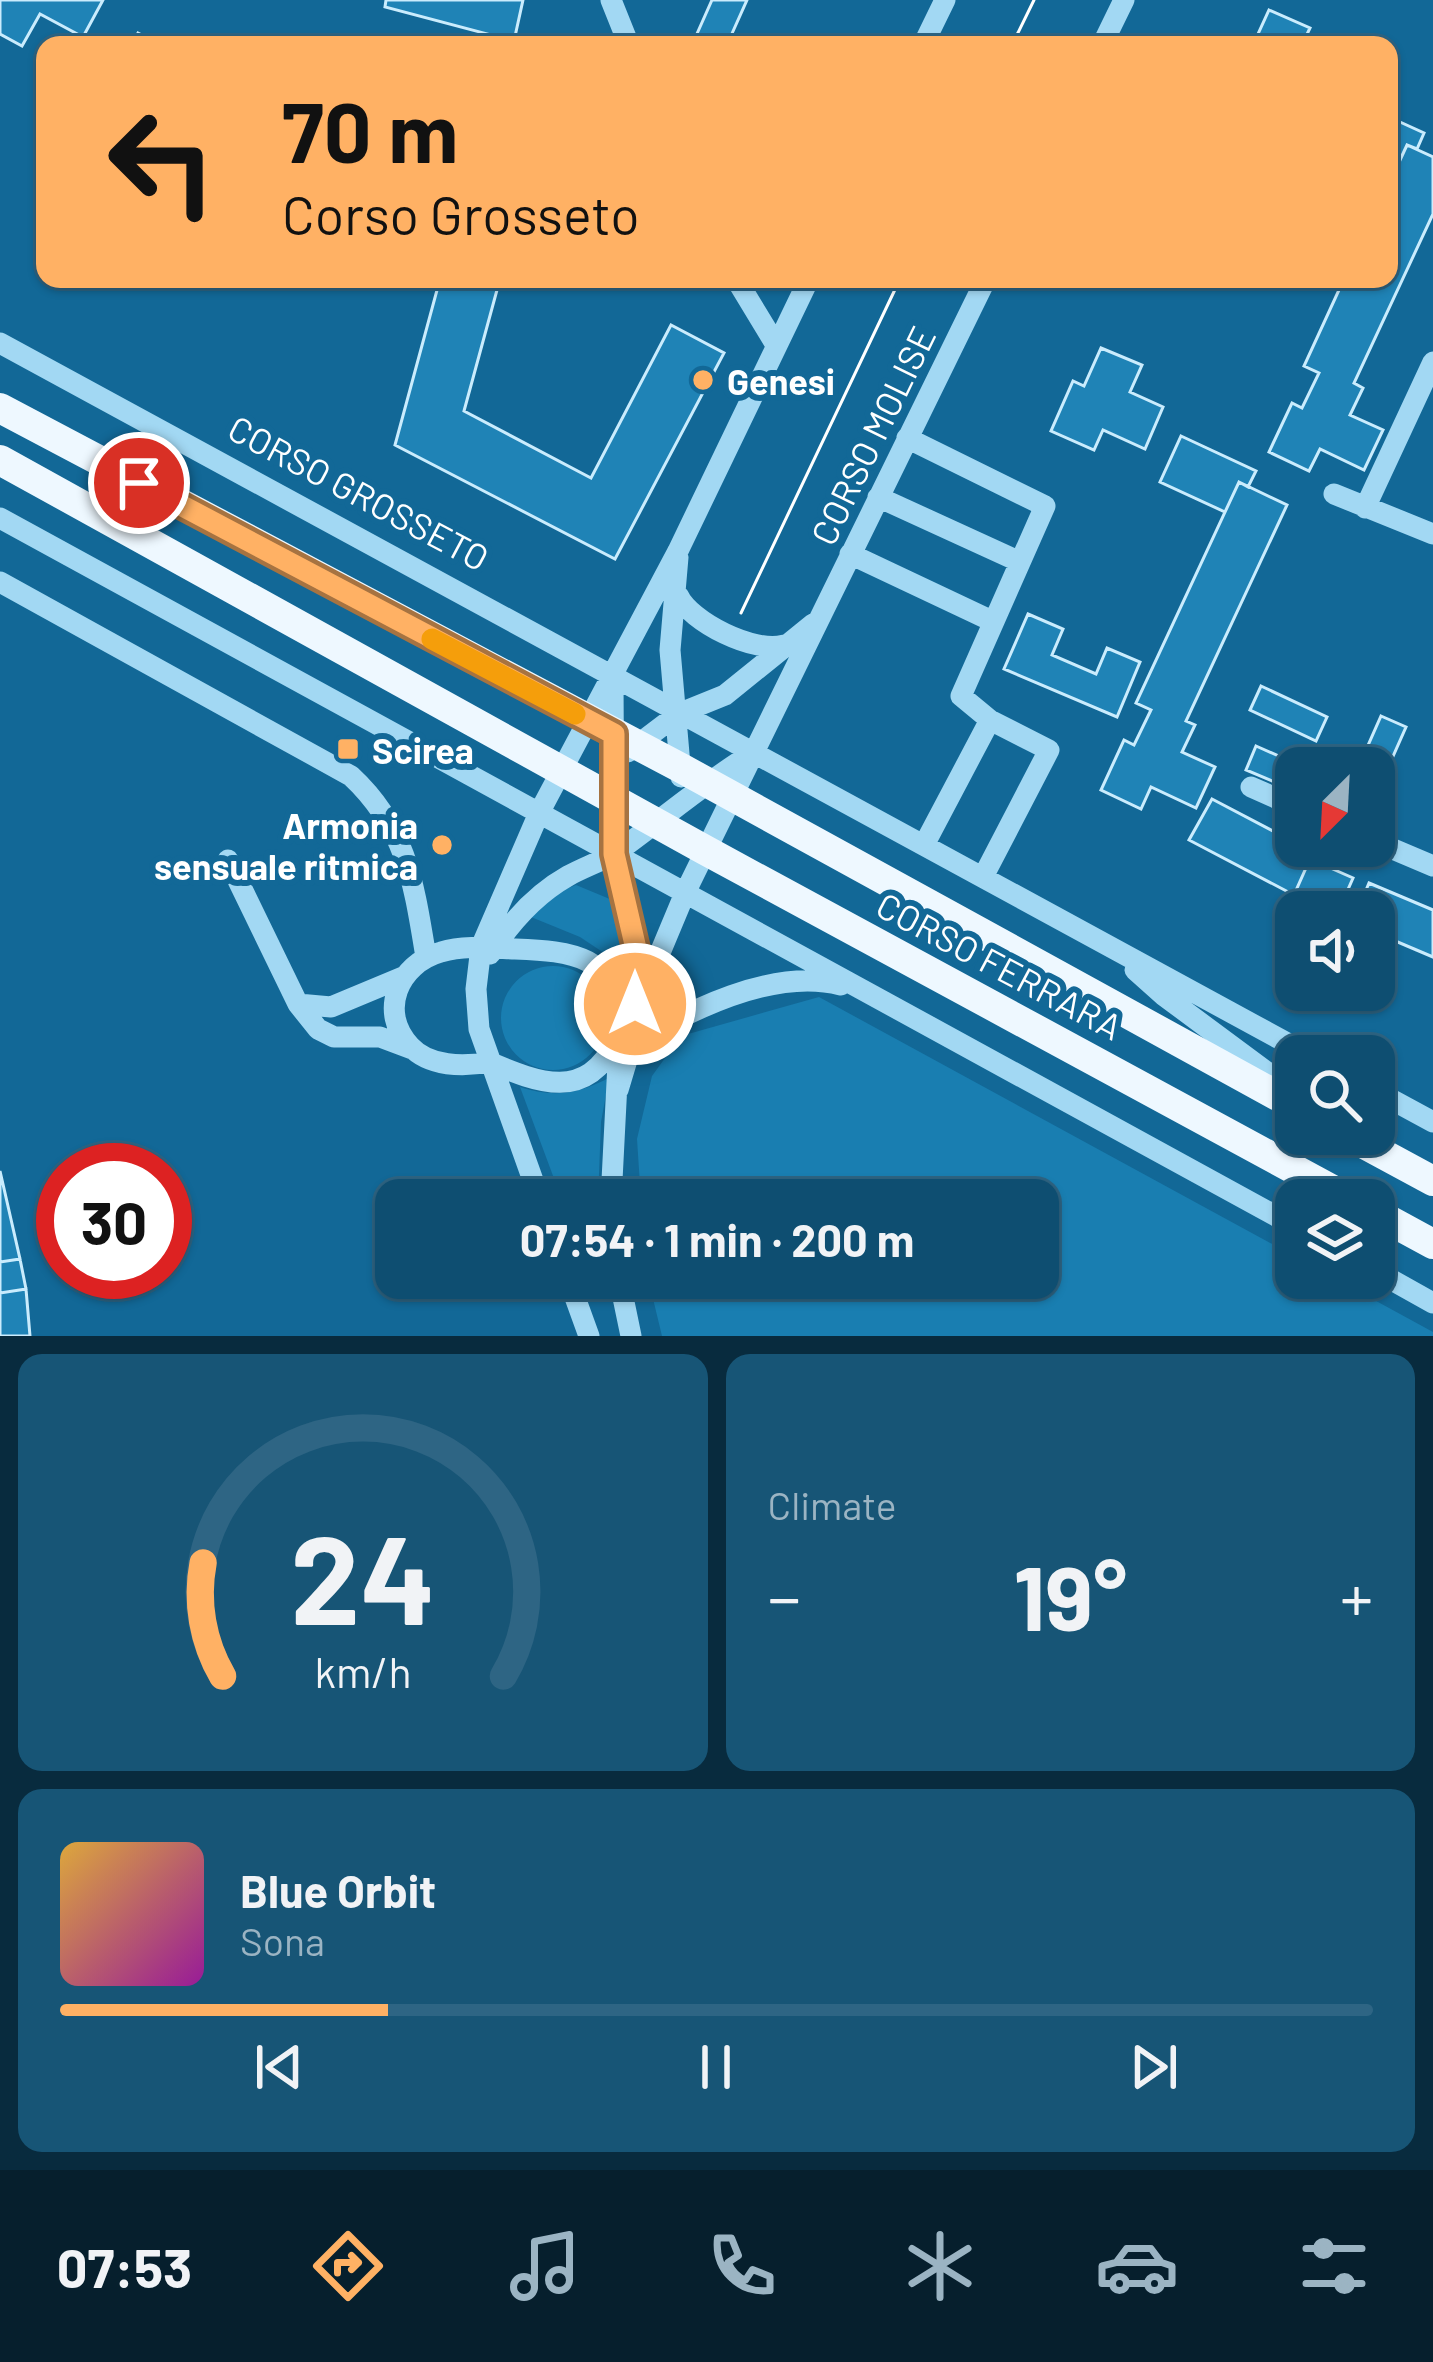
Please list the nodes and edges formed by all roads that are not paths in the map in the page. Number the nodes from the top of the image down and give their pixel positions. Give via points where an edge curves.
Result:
1 (610, 0) edge
2 (945, 0) edge
3 (1124, 0) edge
4 (625, 36) edge
5 (927, 36) edge
6 (1106, 36) edge
7 (741, 288) edge
8 (804, 288) edge
9 (982, 288) edge
10 (0, 343) edge
11 (776, 345) junction
12 (1433, 362) edge
13 (0, 392) edge
14 (0, 408) edge
15 (908, 438) junction
16 (0, 460) edge
17 (98, 461) junction
18 (1334, 494) dead end
19 (878, 497) junction
20 (1365, 508) junction
21 (0, 518) edge
22 (1433, 534) edge
23 (678, 551) junction
24 (850, 554) junction
25 (1020, 562) junction
26 (0, 582) edge
27 (677, 595) junction
28 (818, 620) junction
29 (992, 621) junction
30 (789, 643) junction
31 (613, 674) junction
32 (678, 714) junction
33 (990, 719) junction
34 (613, 741) junction
35 (754, 752) junction
36 (706, 782) junction
37 (588, 783) junction
38 (1251, 788) dead end
39 (1275, 798) edge
40 (539, 813) junction
41 (680, 836) junction
42 (924, 845) junction
43 (1395, 850) edge
44 (614, 854) junction
45 (228, 860) dead end
46 (1433, 866) edge
47 (983, 877) junction
48 (685, 892) junction
49 (1109, 945) junction
50 (488, 948) junction
51 (426, 957) junction
52 (657, 960) junction
53 (403, 977) junction
54 (876, 996) junction
55 (298, 1004) junction
56 (635, 1004) junction
57 (1275, 1036) edge
58 (412, 1049) junction
59 (618, 1049) junction
60 (489, 1062) junction
61 (1275, 1078) edge
62 (1275, 1094) edge
63 (1395, 1101) edge
64 (1433, 1122) edge
65 (1386, 1155) edge
66 (532, 1179) edge
67 (612, 1179) edge
68 (1313, 1179) edge
69 (1433, 1181) edge
70 (1275, 1216) edge
71 (1395, 1223) edge
72 (1433, 1244) edge
73 (1395, 1282) edge
74 (576, 1299) edge
75 (624, 1299) edge
76 (1433, 1303) edge
77 (589, 1336) edge
78 (631, 1336) edge

1 - 4 street
2 - 5 street
3 - 6 street
7 - 11 street
8 - 11 street
9 - 15 street, CORSO MOLISE
10 - 31 street, CORSO GROSSETO
11 - 23 street
12 - 20 street
13 - 17 street
14 - 17 main road
15 - 19 street, CORSO MOLISE
15 - 25 street via 1045,506
16 - 37 main road
17 - 34 main road
18 - 20 street
19 - 24 street, CORSO MOLISE
19 - 25 street
20 - 22 street
21 - 40 street
23 - 27 street
23 - 31 street
24 - 28 street, CORSO MOLISE
24 - 29 street
25 - 29 street
26 - 51 street via 351,776 407,859
27 - 30 street via 691,614 756,647
27 - 32 street via 670,650
28 - 30 street, CORSO MOLISE
28 - 35 street, CORSO MOLISE
29 - 33 street via 961,696
30 - 32 street, CORSO MOLISE via 724,695
31 - 32 street, CORSO GROSSETO
31 - 34 street
32 - 34 street, CORSO MOLISE
32 - 35 street, CORSO FERRARA
32 - 36 street
33 - 42 street
33 - 47 street via 1049,750
34 - 36 main road
34 - 37 street
34 - 37 street
35 - 36 street, CORSO MOLISE
35 - 42 street, CORSO FERRARA
36 - 41 street, CORSO MOLISE
36 - 41 street via 681,802
36 - 62 main road, CORSO FERRARA
37 - 40 street
37 - 41 main road, CORSO FERRARA
37 - 44 street
38 - 39 street
40 - 44 street
40 - 50 street
41 - 44 street
41 - 48 street
41 - 68 main road, CORSO FERRARA
42 - 47 street, CORSO FERRARA
43 - 46 street
44 - 48 street
44 - 50 street via 540,896
44 - 56 street via 637,953
45 - 55 street
47 - 49 street, CORSO FERRARA
48 - 52 street
48 - 54 street
49 - 57 street, CORSO FERRARA
49 - 61 street, CORSO FERRARA
50 - 51 street
50 - 59 street via 567,952 596,966 620,1006
50 - 60 street via 477,978
51 - 53 street
52 - 56 street
52 - 59 street
53 - 55 street via 331,1007
53 - 58 street via 393,1011
54 - 59 street via 792,980 684,1014
54 - 70 street
55 - 58 street via 326,1034 380,1037
56 - 59 street
58 - 60 street via 461,1066
59 - 60 street via 592,1072 562,1083
59 - 67 street
60 - 66 street
63 - 64 street
65 - 69 main road
71 - 72 main road
73 - 76 street
74 - 77 street
75 - 78 street

